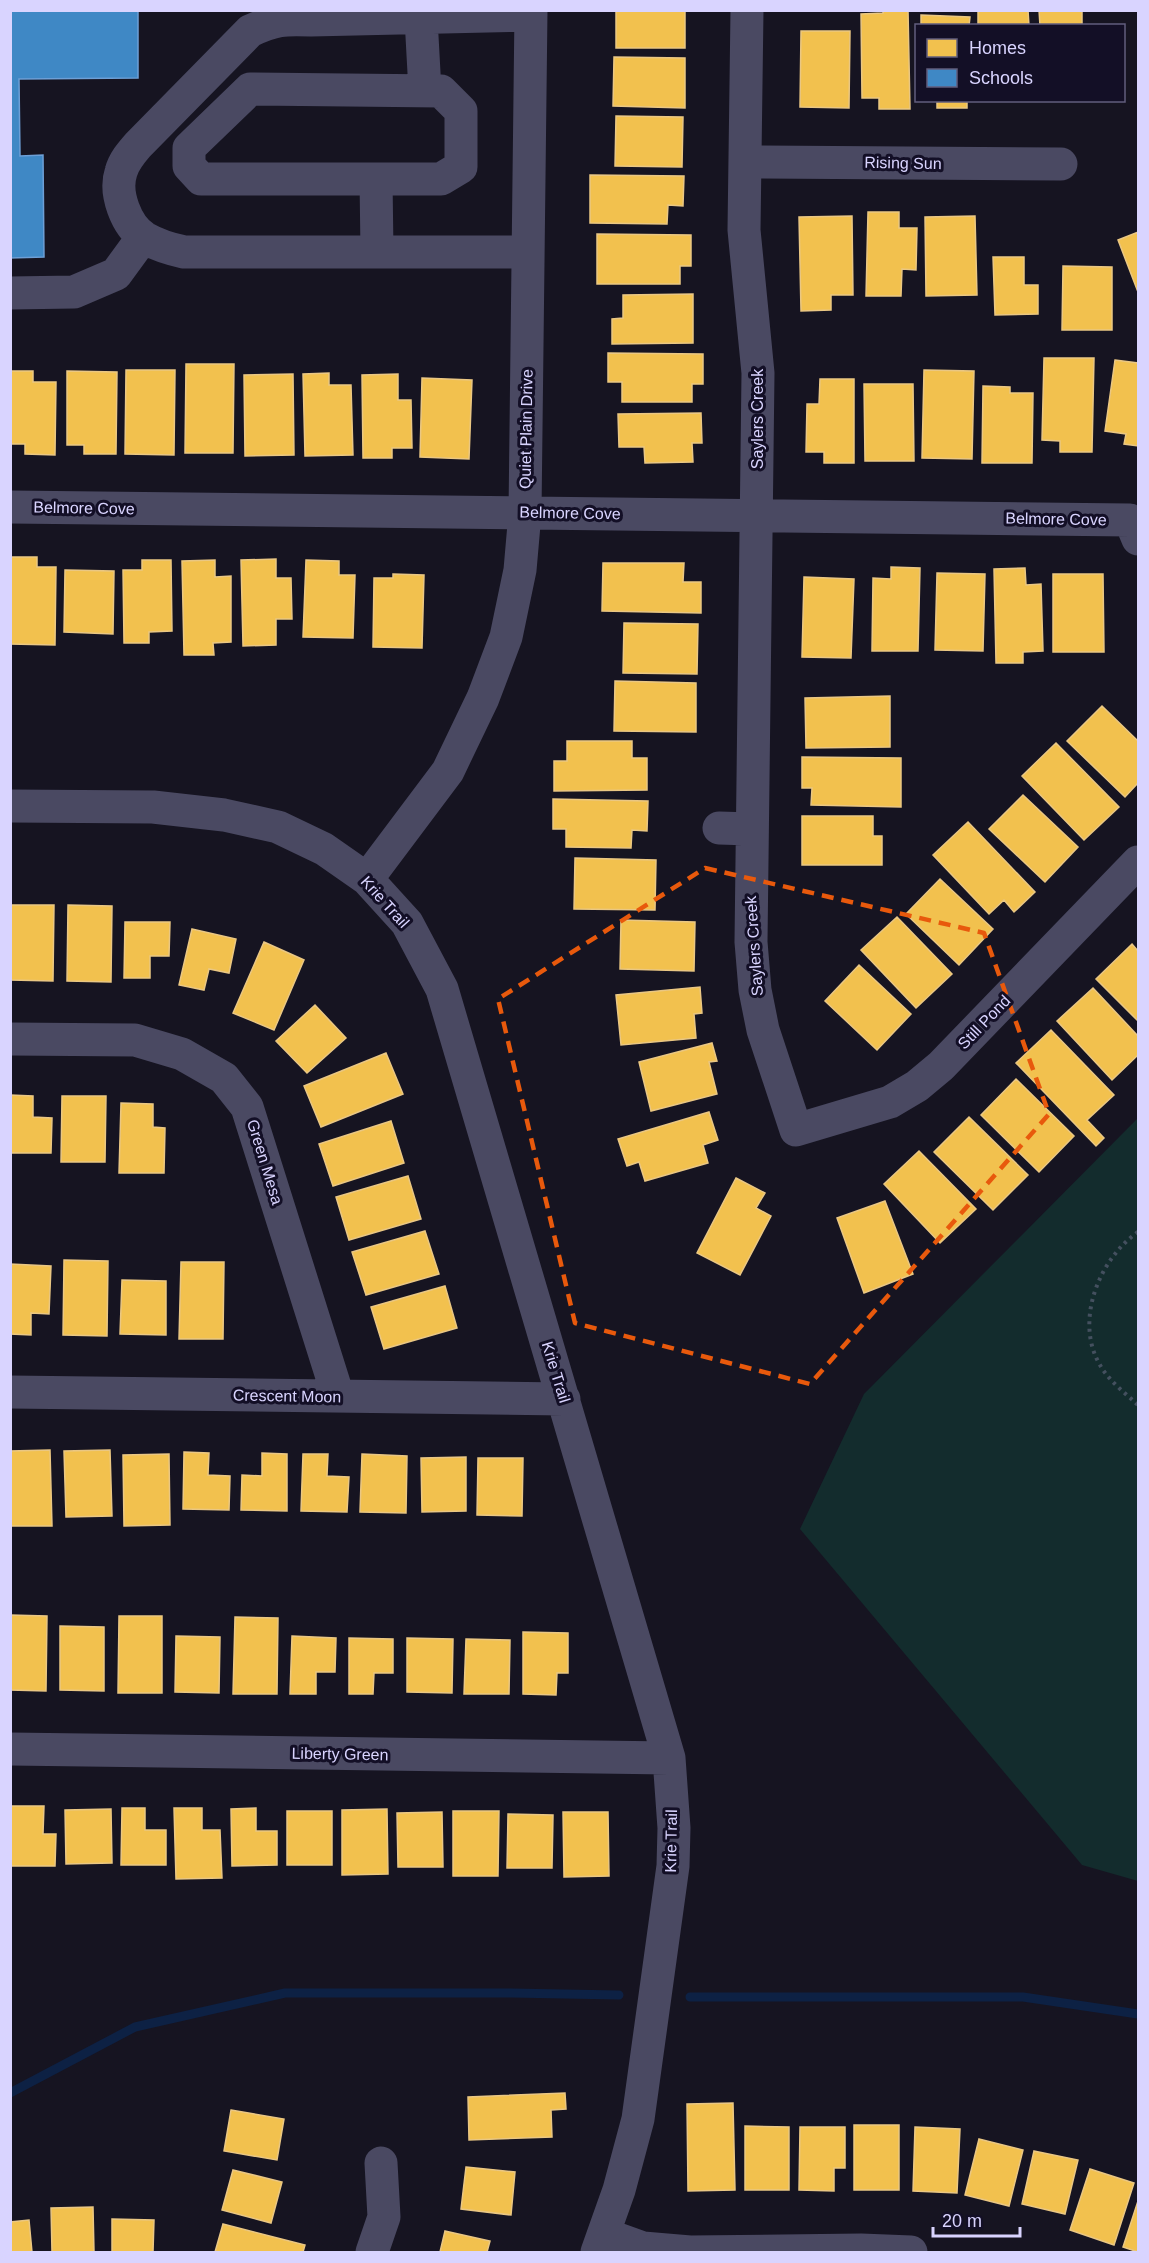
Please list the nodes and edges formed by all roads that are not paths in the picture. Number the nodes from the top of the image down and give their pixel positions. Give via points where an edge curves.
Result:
1 (747, 10) edge
2 (531, 13) edge
3 (421, 18) junction
4 (425, 91) junction
5 (745, 162) junction
6 (1061, 164) dead end
7 (376, 179) junction
8 (142, 237) junction
9 (377, 252) junction
10 (528, 252) junction
11 (10, 293) edge
12 (10, 507) edge
13 (525, 513) junction
14 (756, 516) junction
15 (1134, 529) edge
16 (10, 807) edge
17 (719, 828) dead end
18 (751, 828) junction
19 (1138, 862) edge
20 (367, 879) junction
21 (10, 1039) edge
22 (796, 1130) joint
23 (10, 1392) edge
24 (338, 1396) junction
25 (564, 1399) junction
26 (10, 1749) edge
27 (669, 1758) junction
28 (381, 2163) dead end
29 (600, 2243) edge
30 (372, 2253) edge
31 (910, 2253) edge

1 - 5 street, Saylers Creek
2 - 3 street
2 - 10 street, Quiet Plain Drive
3 - 4 street
3 - 8 street via 281,19 250,32 125,161 120,174 123,208
4 - 7 street via 441,91 460,111 461,167 441,179
4 - 7 street via 250,89 189,148 189,166 201,179
5 - 6 street, Rising Sun
5 - 14 street, Saylers Creek via 745,250 758,373
7 - 9 street
8 - 9 street via 184,252
8 - 11 street via 116,274 84,288 74,292
9 - 10 street
10 - 13 street, Quiet Plain Drive
12 - 13 street, Belmore Cove
13 - 14 street, Belmore Cove
13 - 20 street, Quiet Plain Drive via 520,570 506,637 483,698 448,771
14 - 15 street, Belmore Cove
14 - 18 street, Saylers Creek
16 - 20 street, Krie Trail via 153,807 224,815 278,827 324,849
17 - 18 street
18 - 22 street, Saylers Creek via 755,990 763,1030
19 - 22 street, Still Pond via 941,1066 917,1086 890,1102
20 - 25 street, Krie Trail via 407,923 442,989
21 - 24 street, Green Mesa via 135,1040 182,1054 224,1078 247,1107
23 - 24 street, Crescent Moon
24 - 25 street, Crescent Moon
25 - 27 street, Krie Trail
26 - 27 street, Liberty Green
27 - 29 street, Krie Trail via 674,1828 672,1866 638,2119
28 - 30 street via 384,2217
29 - 31 street via 690,2252

